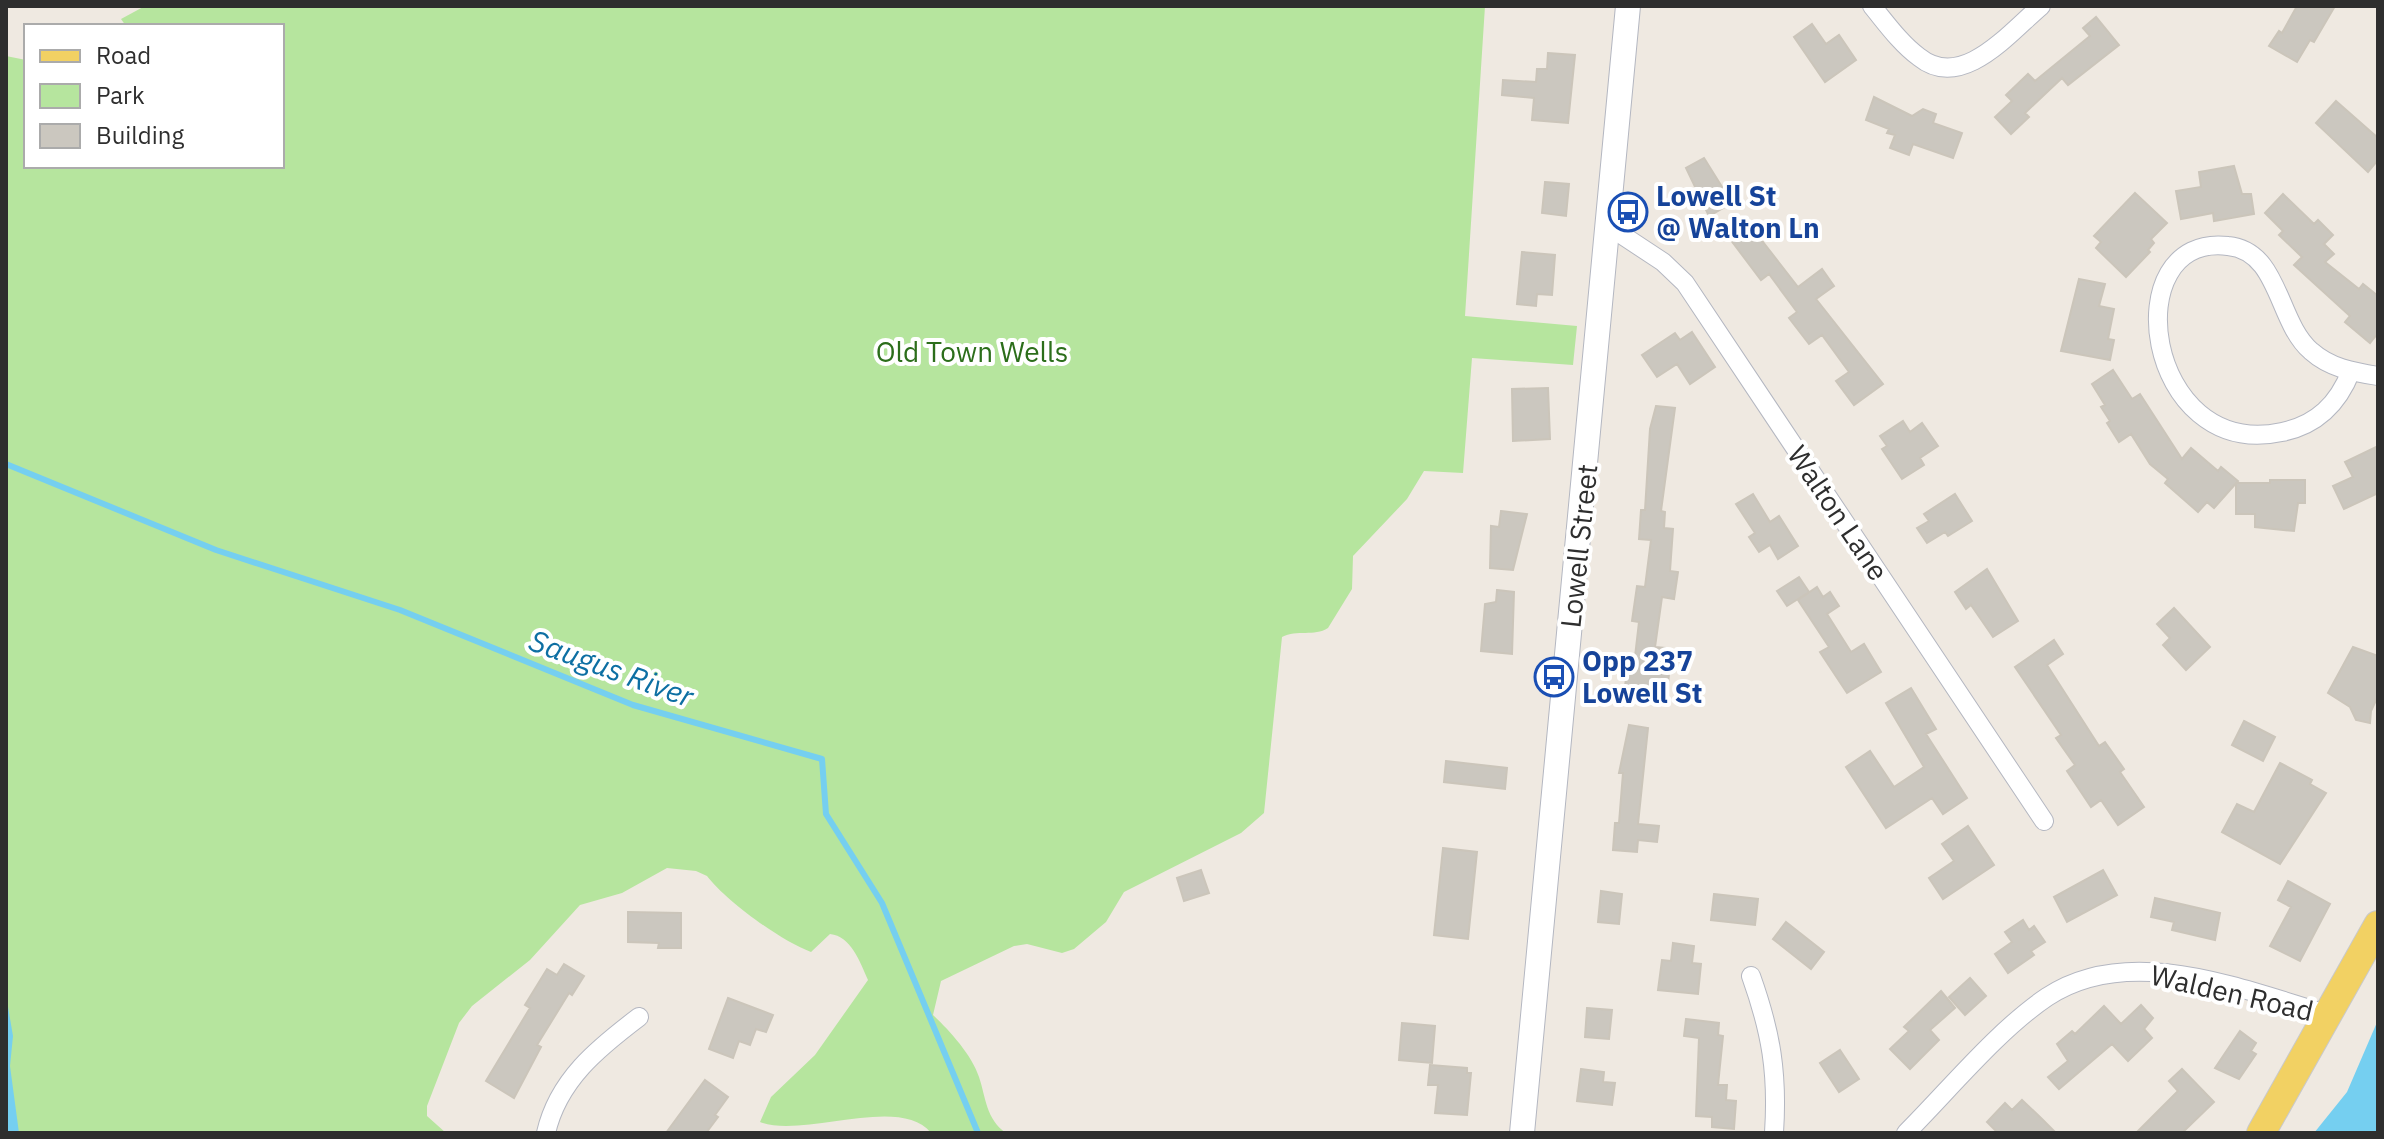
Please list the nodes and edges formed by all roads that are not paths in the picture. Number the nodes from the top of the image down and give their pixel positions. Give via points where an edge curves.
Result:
1 (1628, 6) edge
2 (1872, 6) edge
3 (2041, 6) edge
4 (1610, 227) junction
5 (2351, 371) junction
6 (2378, 376) edge
7 (2044, 821) dead end
8 (2378, 925) edge
9 (1751, 976) dead end
10 (2330, 1015) junction
11 (639, 1017) dead end
12 (546, 1133) edge
13 (1522, 1133) edge
14 (1774, 1133) edge
15 (1906, 1133) edge
16 (2261, 1133) edge

1 - 4 main road, Lowell Street
2 - 3 street via 1917,57 1945,68 1975,61
4 - 7 street, Walton Lane via 1685,283
4 - 13 main road, Lowell Street
5 - 5 street via 2329,408 2291,430 2248,433 2207,419 2183,399 2160,353 2158,312 2168,276 2200,249 2240,248 2266,269 2302,343 2328,363
5 - 6 street
8 - 10 main road
9 - 14 street via 1776,1068
10 - 15 street, Walden Road via 2170,975 2126,972 2080,981 2032,1008
10 - 16 main road
11 - 12 street via 584,1061

